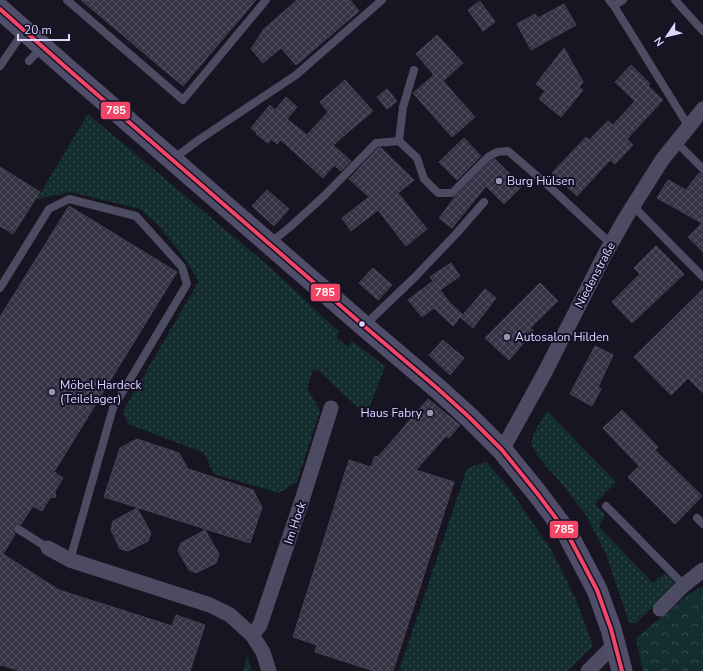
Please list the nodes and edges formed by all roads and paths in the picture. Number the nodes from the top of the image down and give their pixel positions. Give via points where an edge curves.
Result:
1 (66, 0) edge
2 (266, 0) edge
3 (382, 0) edge
4 (623, 0) edge
5 (675, 0) edge
6 (612, 3) edge
7 (0, 9) edge
8 (25, 30) junction
9 (703, 30) edge
10 (0, 66) edge
11 (414, 70) dead end
12 (703, 109) edge
13 (688, 127) junction
14 (399, 141) junction
15 (676, 142) junction
16 (172, 159) junction
17 (703, 169) edge
18 (484, 202) dead end
19 (633, 206) junction
20 (269, 243) junction
21 (611, 244) junction
22 (703, 277) edge
23 (0, 288) edge
24 (364, 326) junction
25 (331, 408) dead end
26 (502, 450) junction
27 (606, 506) dead end
28 (18, 529) dead end
29 (48, 548) joint
30 (70, 560) junction
31 (703, 570) edge
32 (684, 585) junction
33 (660, 609) dead end
34 (252, 635) junction
35 (616, 643) junction
36 (269, 671) edge
37 (588, 671) edge
38 (622, 671) edge

1 - 2 lane via 183,100
3 - 16 lane via 296,75
4 - 6 lane
5 - 9 lane
6 - 13 lane
7 - 8 main road
8 - 10 lane
8 - 16 main road via 36,54
11 - 14 lane via 403,106
12 - 13 street, Niedenstraße
13 - 15 street, Niedenstraße
14 - 20 lane via 376,143 324,196
14 - 21 lane via 417,158 424,180 438,193 452,193 488,157 497,152 508,151
15 - 17 lane
15 - 19 street, Niedenstraße
16 - 20 main road
18 - 24 lane via 414,278
19 - 21 street, Niedenstraße
19 - 22 lane
20 - 24 main road
21 - 26 street, Niedenstraße
23 - 30 lane via 49,210 69,199 136,216 182,267 187,284 113,408
24 - 26 main road via 442,392
25 - 34 street, Im Hock via 260,625
26 - 35 main road via 566,533 597,590
27 - 32 lane
28 - 29 lane
29 - 30 street
30 - 34 street via 210,605 230,615
31 - 32 street
32 - 33 street
34 - 36 street via 263,652
35 - 37 street
35 - 38 main road

